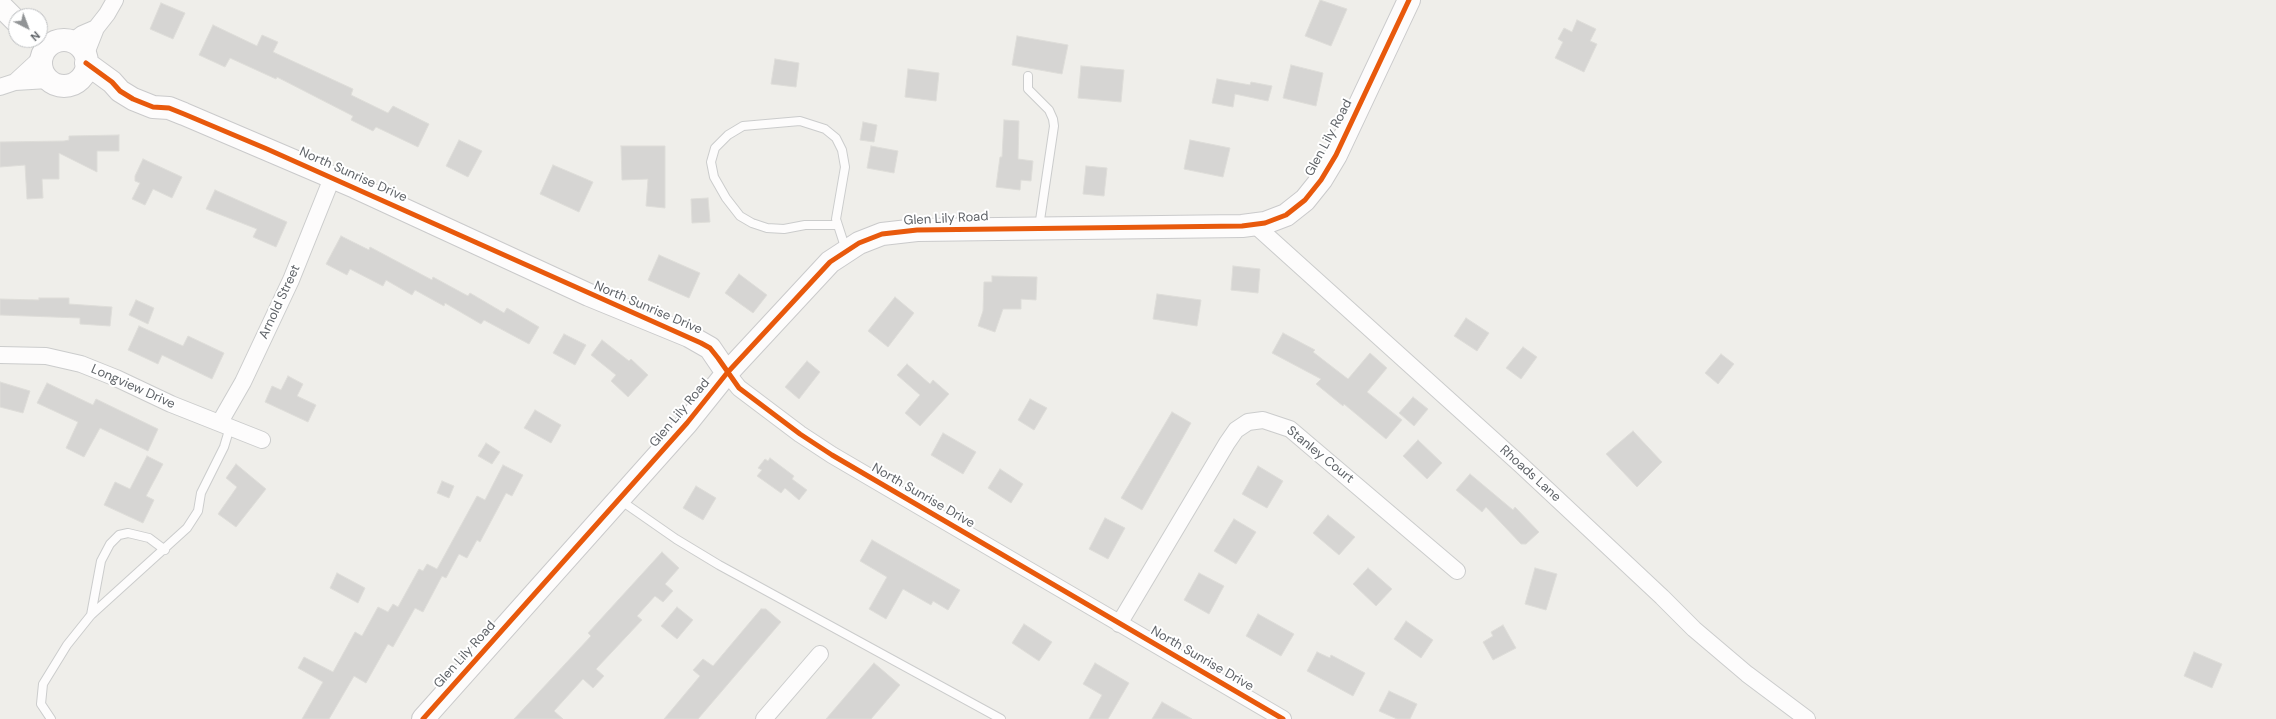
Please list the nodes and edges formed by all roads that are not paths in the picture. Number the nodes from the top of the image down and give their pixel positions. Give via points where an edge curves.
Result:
1 (115, 0) edge
2 (1409, 0) edge
3 (0, 5) edge
4 (8, 13) edge
5 (57, 48) edge
6 (1028, 76) dead end
7 (48, 80) junction
8 (74, 83) junction
9 (7, 84) edge
10 (120, 91) junction
11 (332, 178) junction
12 (837, 225) junction
13 (1255, 225) junction
14 (1039, 228) junction
15 (846, 251) junction
16 (0, 355) edge
17 (727, 373) junction
18 (225, 425) junction
19 (262, 440) dead end
20 (619, 500) junction
21 (165, 550) junction
22 (1457, 571) dead end
23 (91, 615) junction
24 (1120, 624) junction
25 (820, 654) dead end
26 (430, 717) edge
27 (52, 719) edge
28 (764, 719) edge
29 (1001, 719) edge
30 (1283, 719) edge
31 (1807, 719) edge

1 - 5 street via 96,28
2 - 13 street, Glen Lily Road via 1322,180 1305,200 1291,211 1276,219
3 - 4 street
5 - 7 street via 43,74
5 - 8 street via 83,75
5 - 9 street, North Sunrise Drive
5 - 10 street, North Sunrise Drive
6 - 14 lane via 1028,89 1049,110 1054,126
7 - 8 street, North Sunrise Drive via 63,86
7 - 9 street, North Sunrise Drive
8 - 10 street, North Sunrise Drive
10 - 11 street, North Sunrise Drive via 153,107 168,108 184,114
11 - 17 street, North Sunrise Drive via 589,295 688,336 710,348
11 - 18 street, Arnold Street via 291,280
12 - 12 lane via 836,213 845,167 842,150 836,138 825,128 800,121 743,126 728,135 715,148 711,162 714,177 740,216 752,223 772,228
12 - 15 lane
13 - 14 street, Glen Lily Road
13 - 31 street, Rhoads Lane via 1521,465 1694,629 1747,674
14 - 15 street, Glen Lily Road via 950,228 882,234
15 - 17 street, Glen Lily Road via 830,262
16 - 18 street, Longview Drive via 46,356 81,364
17 - 20 street, Glen Lily Road
17 - 24 street, North Sunrise Drive via 745,392 832,455
18 - 19 street, Longview Drive
18 - 21 lane via 224,447 201,493 198,510 187,528
20 - 26 street, Glen Lily Road
20 - 29 lane via 718,564
21 - 23 lane
21 - 23 lane via 149,538 128,533 118,535 101,561
22 - 24 street, Stanley Court via 1290,429 1263,420 1248,422 1236,430 1227,443
23 - 27 lane via 67,645 43,684 41,704
24 - 30 street, North Sunrise Drive
25 - 28 street

